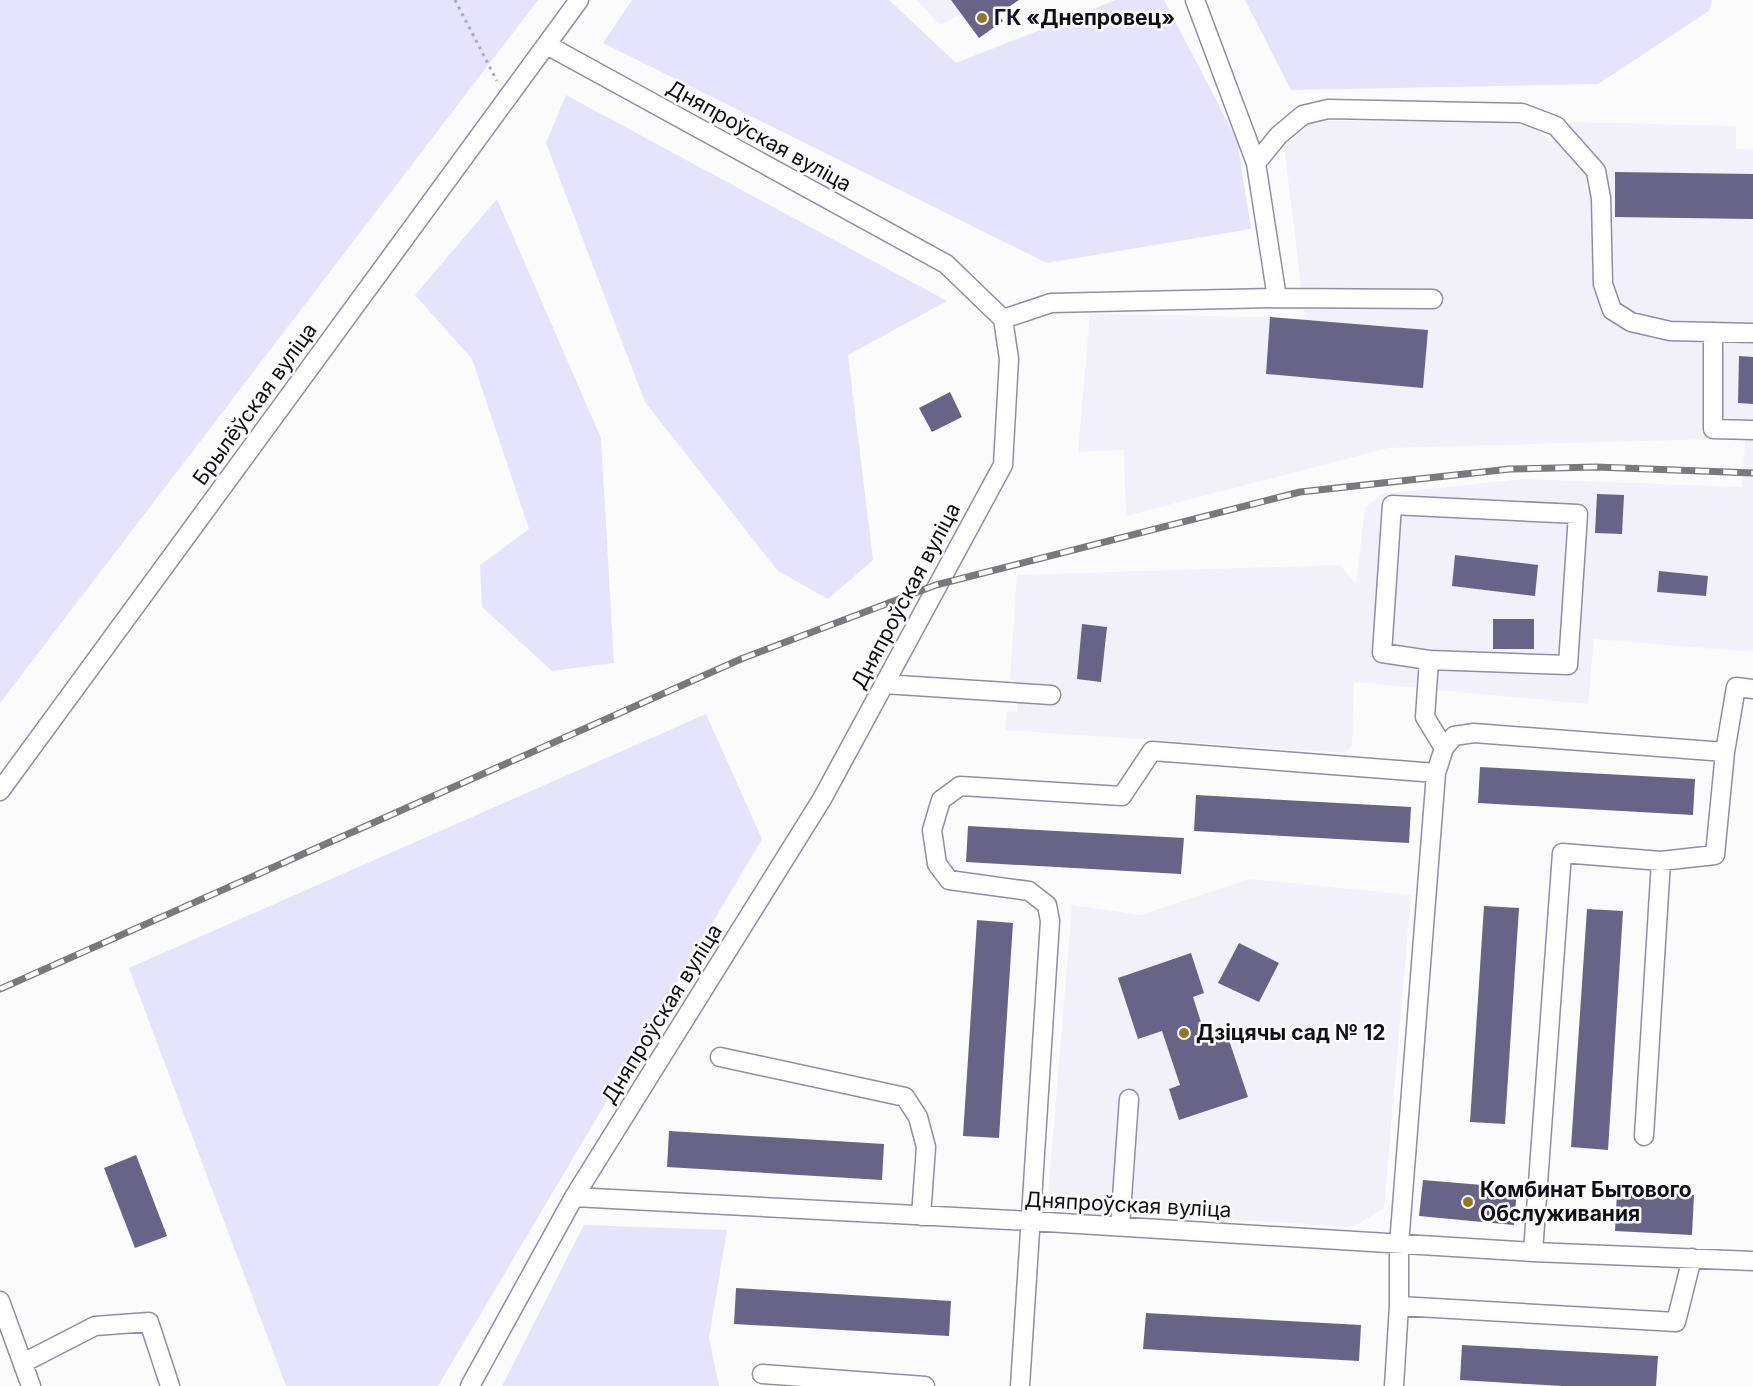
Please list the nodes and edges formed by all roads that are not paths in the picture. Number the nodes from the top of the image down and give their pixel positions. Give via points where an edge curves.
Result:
1 (579, 0) edge
2 (1195, 0) edge
3 (547, 45) junction
4 (1256, 163) junction
5 (1276, 298) junction
6 (1433, 299) dead end
7 (1002, 319) junction
8 (1713, 332) junction
9 (1753, 333) edge
10 (1753, 430) edge
11 (1429, 660) junction
12 (884, 684) junction
13 (1753, 689) edge
14 (1051, 695) dead end
15 (1444, 748) junction
16 (1725, 752) junction
17 (1436, 773) junction
18 (0, 791) edge
19 (1661, 861) junction
20 (720, 1057) dead end
21 (1129, 1099) dead end
22 (1644, 1136) dead end
23 (574, 1197) junction
24 (921, 1216) junction
25 (1030, 1221) junction
26 (1120, 1226) junction
27 (1399, 1245) junction
28 (1533, 1252) junction
29 (1692, 1258) junction
30 (1753, 1261) edge
31 (0, 1301) edge
32 (1399, 1306) junction
33 (23, 1363) junction
34 (762, 1374) dead end
35 (31, 1386) edge
36 (170, 1386) edge
37 (470, 1386) edge
38 (925, 1386) edge
39 (1020, 1386) edge
40 (1394, 1386) edge

1 - 3 street
2 - 4 street
3 - 7 street, Дняпроўская вуліца via 946,264
3 - 18 street, Брылёўская вуліца
4 - 5 street
4 - 8 street via 1279,135 1303,115 1328,109 1522,113 1556,126 1596,171 1601,198 1603,284 1612,310 1631,322 1670,331
5 - 6 street
5 - 7 street via 1052,303
7 - 12 street, Дняпроўская вуліца via 1009,359 1003,465
8 - 9 street
8 - 10 street via 1713,429
11 - 11 street via 1568,665 1578,514 1392,505 1382,653
11 - 15 street via 1425,717
12 - 14 street
12 - 23 street, Дняпроўская вуліца via 822,800
13 - 16 street via 1736,687
15 - 16 street via 1454,736 1474,733
15 - 17 street
16 - 19 street via 1715,855
17 - 25 street via 1152,751 1122,796 960,786 941,800 932,830 937,864 949,880 1029,891 1047,905 1050,921
17 - 27 street
19 - 22 street
19 - 28 street via 1562,853
20 - 24 street via 905,1097 918,1117 926,1147
21 - 26 street
23 - 24 street, Дняпроўская вуліца
23 - 37 street
24 - 25 street, Дняпроўская вуліца
25 - 26 street, Дняпроўская вуліца
25 - 39 street
26 - 27 street, Дняпроўская вуліца
27 - 28 street, Дняпроўская вуліца
27 - 32 street
28 - 29 street, Дняпроўская вуліца
29 - 30 street, Дняпроўская вуліца
29 - 32 street via 1676,1322
31 - 33 street
32 - 40 street
33 - 35 street
33 - 36 street via 95,1326 149,1322
34 - 38 street

